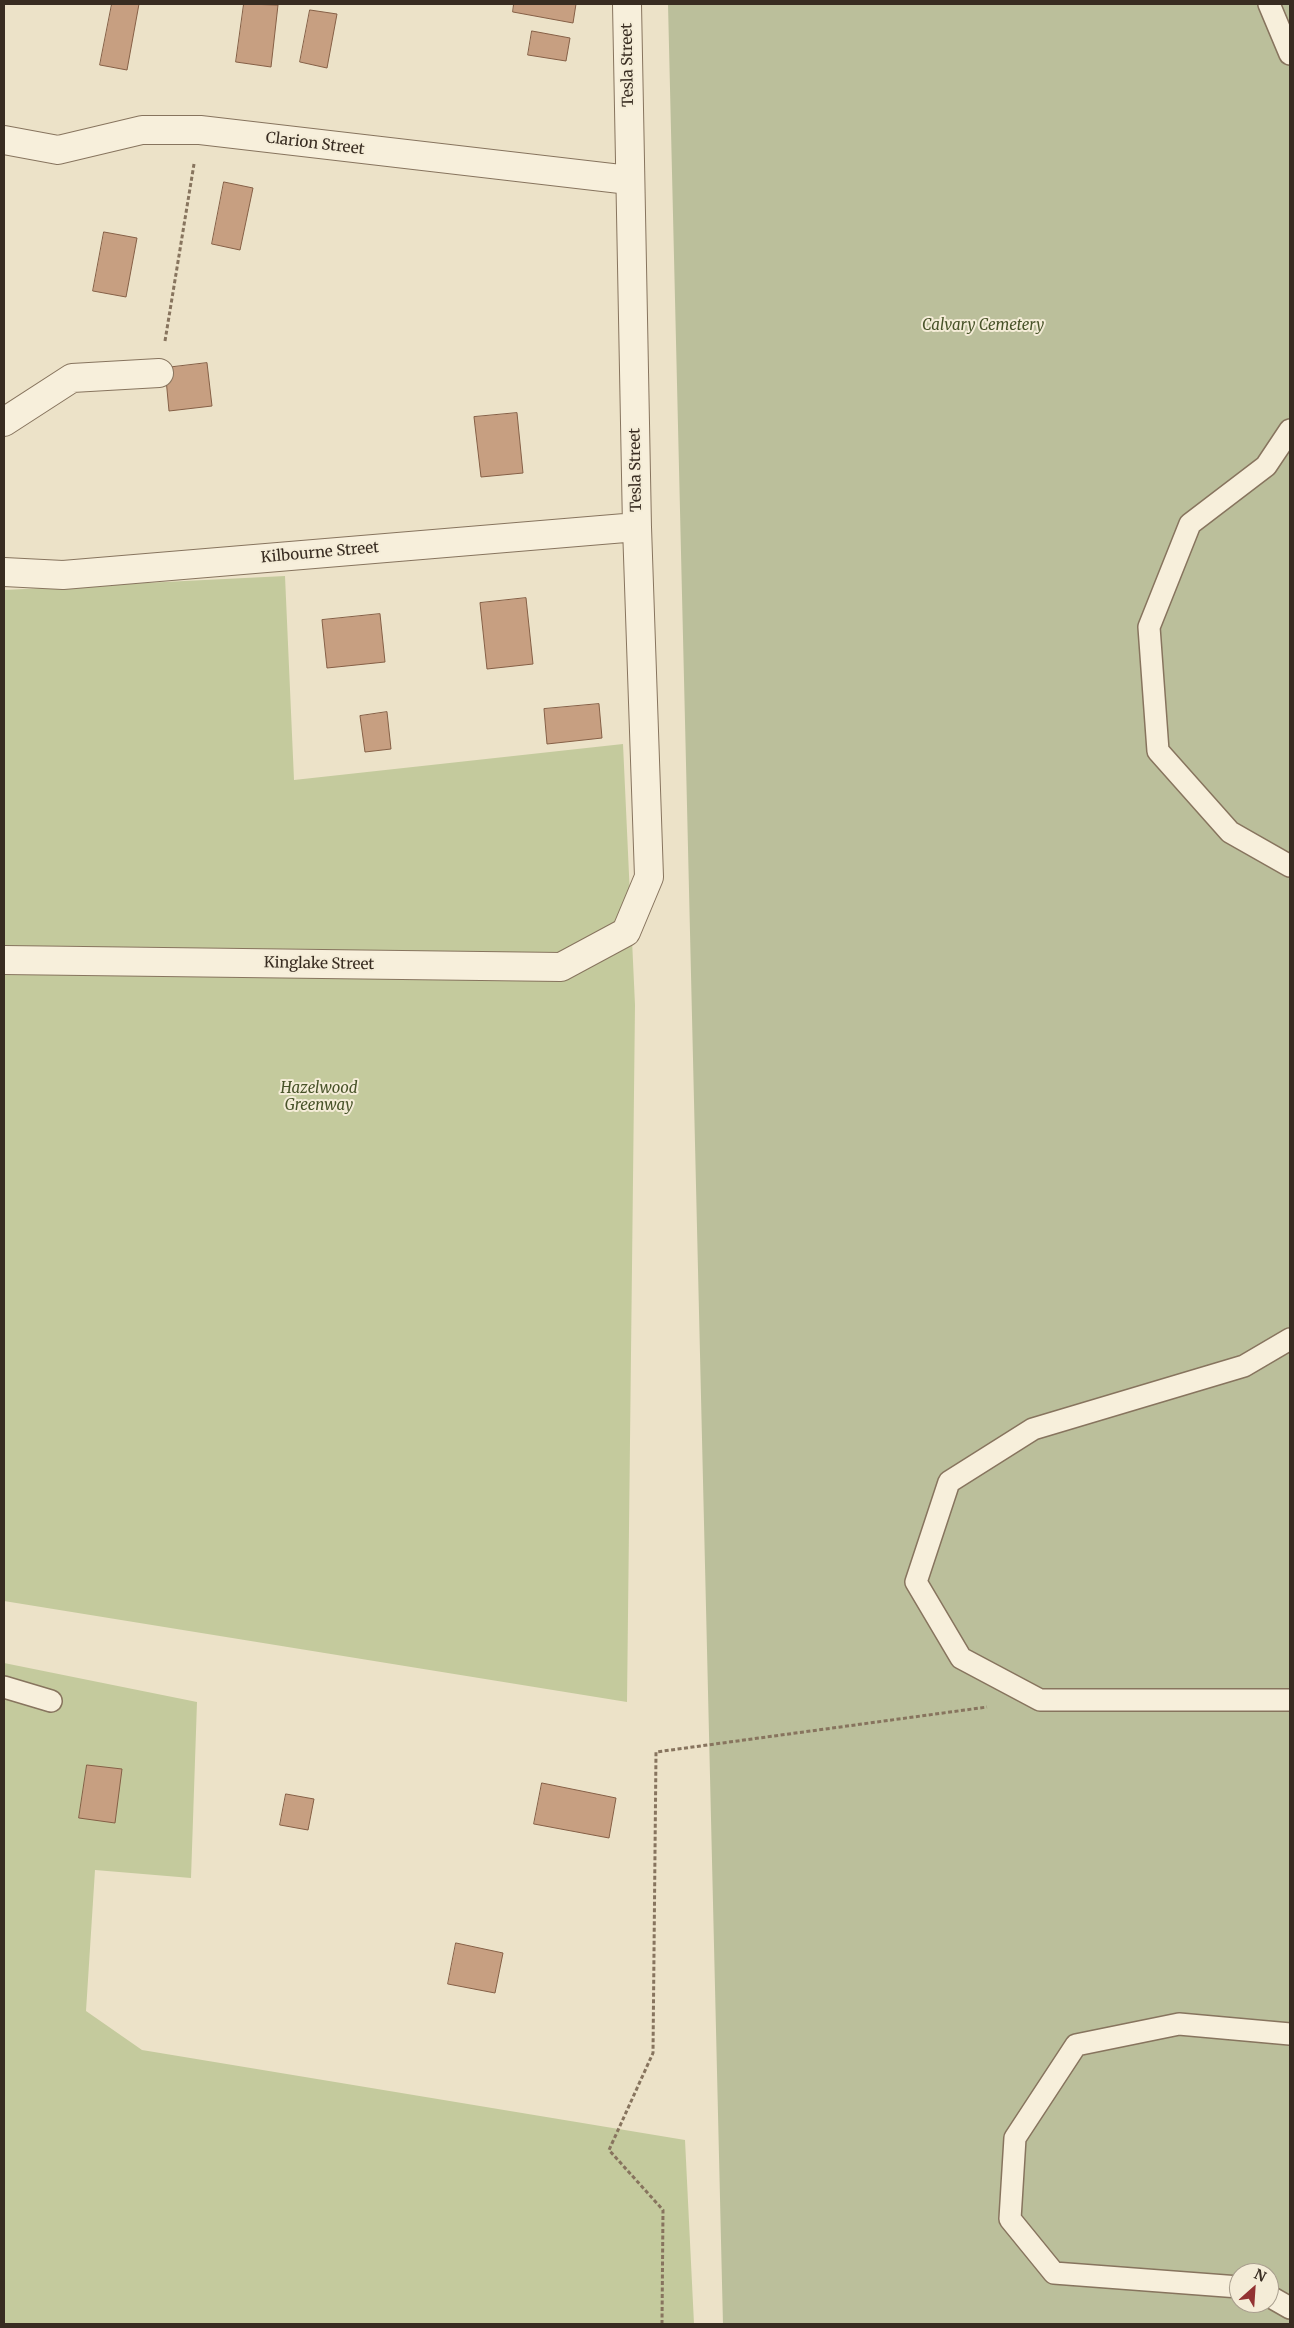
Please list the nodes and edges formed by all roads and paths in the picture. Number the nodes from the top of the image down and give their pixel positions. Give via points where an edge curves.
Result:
1 (627, 4) edge
2 (1269, 4) edge
3 (1290, 54) edge
4 (200, 130) junction
5 (4, 140) edge
6 (629, 180) junction
7 (159, 373) joint
8 (4, 422) edge
9 (1290, 430) edge
10 (637, 527) junction
11 (4, 572) edge
12 (1290, 866) edge
13 (626, 932) joint
14 (4, 960) edge
15 (1290, 1339) edge
16 (4, 1687) edge
17 (1040, 1700) junction
18 (1290, 1700) edge
19 (52, 1701) dead end
20 (1290, 2034) edge
21 (1229, 2286) edge
22 (1279, 2302) edge
23 (1290, 2308) edge
24 (662, 2324) edge

1 - 6 street, Tesla Street
2 - 3 lane
4 - 5 street, Clarion Street via 142,130 58,150
4 - 6 street, Clarion Street
4 - 7 path
6 - 10 street, Tesla Street
7 - 8 street via 72,378
9 - 12 lane via 1266,466 1190,524 1149,627 1158,751 1230,832
10 - 11 street, Kilbourne Street via 63,575
10 - 13 street, Tesla Street via 649,877
13 - 14 street, Kinglake Street via 561,967
15 - 17 lane via 1244,1366 1033,1429 949,1482 916,1582 961,1658
16 - 19 lane
17 - 18 lane
17 - 24 path via 656,1752 653,2053 609,2150 663,2210
20 - 21 lane via 1179,2024 1076,2045 1016,2138 1010,2219 1054,2272
22 - 23 lane

